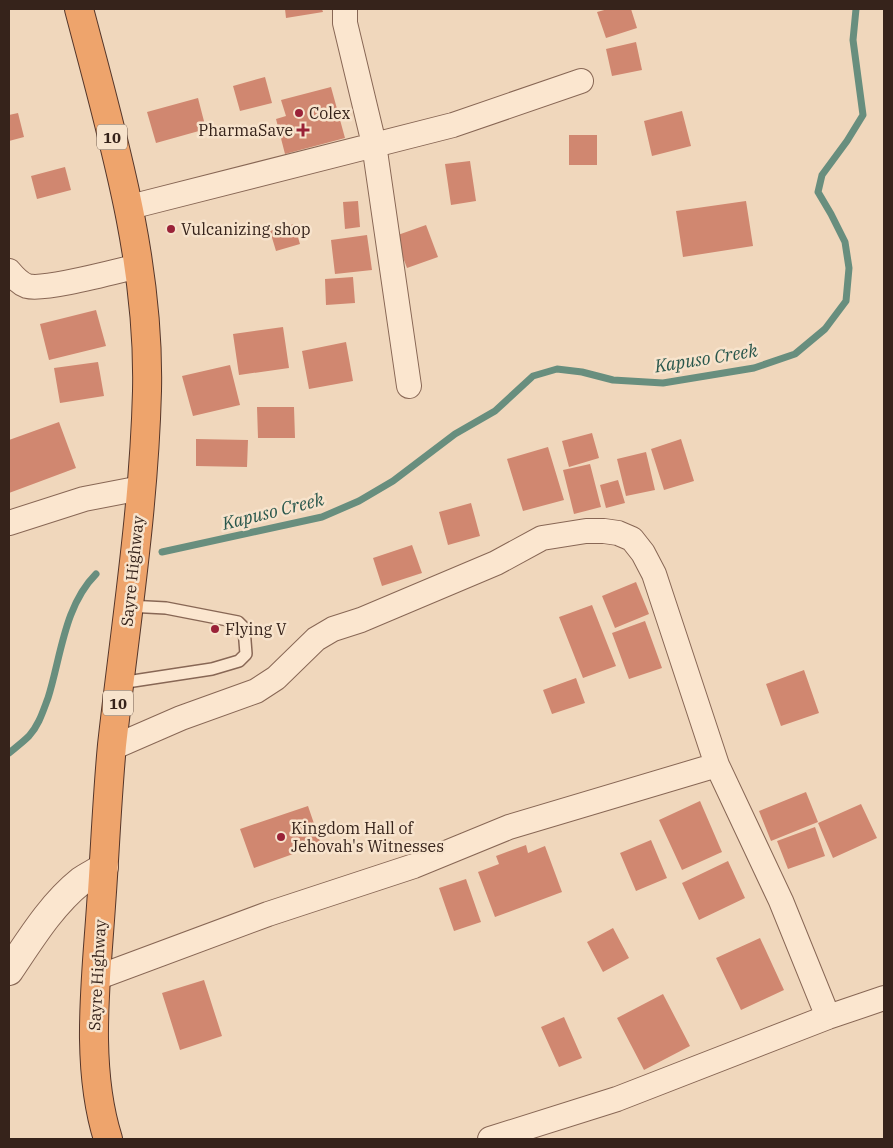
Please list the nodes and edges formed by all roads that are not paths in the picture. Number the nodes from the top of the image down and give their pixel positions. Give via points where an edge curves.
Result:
1 (79, 9) edge
2 (345, 9) edge
3 (581, 81) dead end
4 (374, 144) junction
5 (130, 207) junction
6 (139, 266) junction
7 (9, 271) edge
8 (409, 386) dead end
9 (142, 488) junction
10 (9, 523) edge
11 (128, 606) junction
12 (120, 683) junction
13 (112, 748) junction
14 (717, 765) junction
15 (104, 867) junction
16 (9, 971) edge
17 (96, 978) junction
18 (884, 998) edge
19 (828, 1017) junction
20 (108, 1139) edge
21 (490, 1139) edge

1 - 5 highway, Sayre Highway / 10
2 - 4 street via 345,23
3 - 4 street via 453,125
4 - 5 street
4 - 8 street
5 - 6 highway, Sayre Highway / 10
6 - 7 street via 48,286 27,286
6 - 9 highway, Sayre Highway / 10 via 147,352
9 - 10 street via 84,499
9 - 11 highway, Sayre Highway / 10
11 - 12 highway, Sayre Highway / 10
11 - 12 lane via 166,608 238,622 244,628 246,654 239,661 212,669
12 - 13 highway, Sayre Highway / 10
13 - 14 street via 256,691 276,678 316,639 334,629 496,563 542,538 604,531 632,539 654,574
13 - 15 highway, Sayre Highway / 10
14 - 17 street via 508,827 414,866 268,914
14 - 19 street via 781,902
15 - 16 street via 63,898
15 - 17 highway, Sayre Highway / 10
17 - 20 highway, Sayre Highway / 10 via 94,1050 103,1124
18 - 19 street
19 - 21 street via 617,1099

